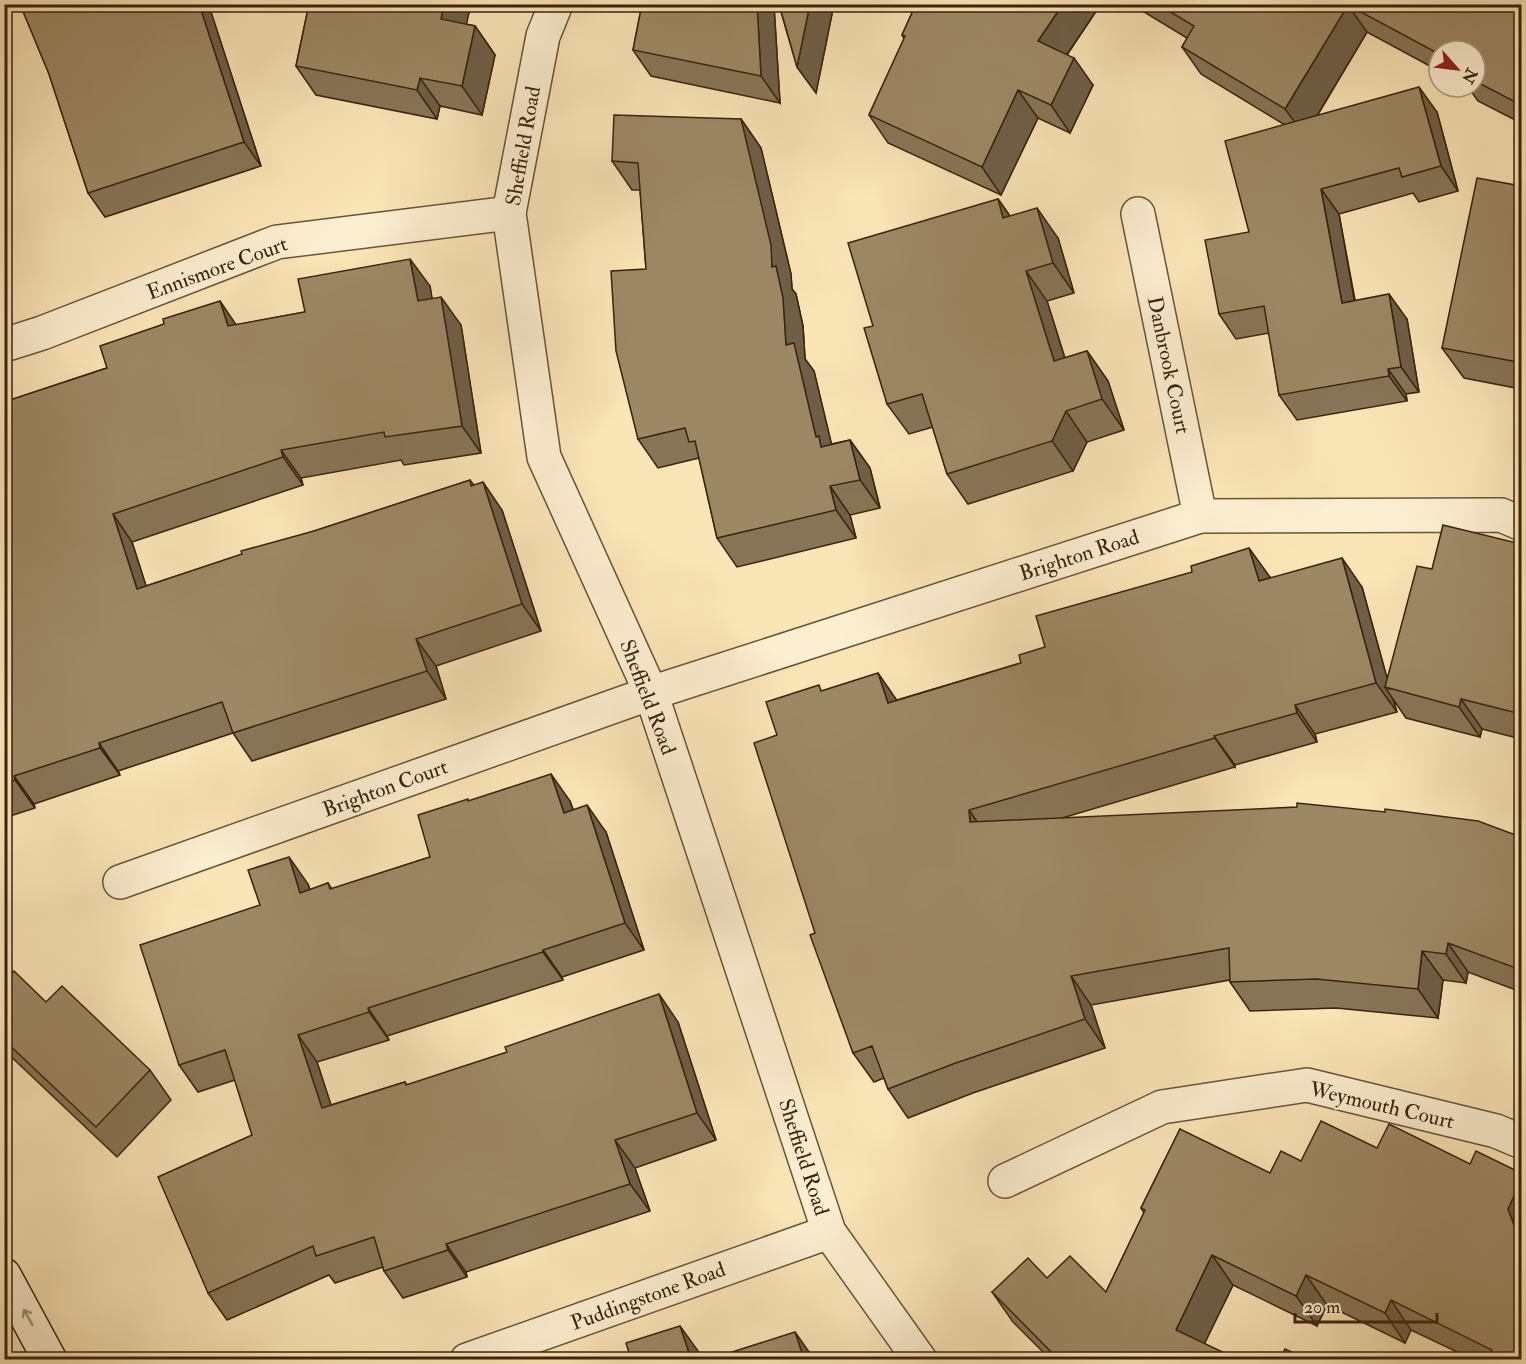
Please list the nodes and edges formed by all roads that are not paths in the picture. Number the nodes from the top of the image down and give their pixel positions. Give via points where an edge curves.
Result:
1 (556, 4) edge
2 (509, 213) junction
3 (1138, 214) dead end
4 (4, 345) edge
5 (1200, 516) junction
6 (1521, 524) edge
7 (651, 693) junction
8 (120, 882) dead end
9 (1521, 1142) edge
10 (1005, 1181) dead end
11 (829, 1232) junction
12 (4, 1275) edge
13 (50, 1359) edge
14 (467, 1359) edge
15 (920, 1359) edge

1 - 2 street, Sheffield Road via 543,36
2 - 4 street, Ennismore Court via 277,242
2 - 7 street, Sheffield Road via 544,457
3 - 5 street, Danbrook Court
5 - 6 street, Brighton Road via 1501,515
5 - 7 street, Brighton Road
7 - 8 street, Brighton Court
7 - 11 street, Sheffield Road
9 - 10 street, Weymouth Court via 1496,1131 1307,1085 1162,1107
11 - 14 street, Puddingstone Road
11 - 15 street, Sheffield Road
13 -> 12 street

